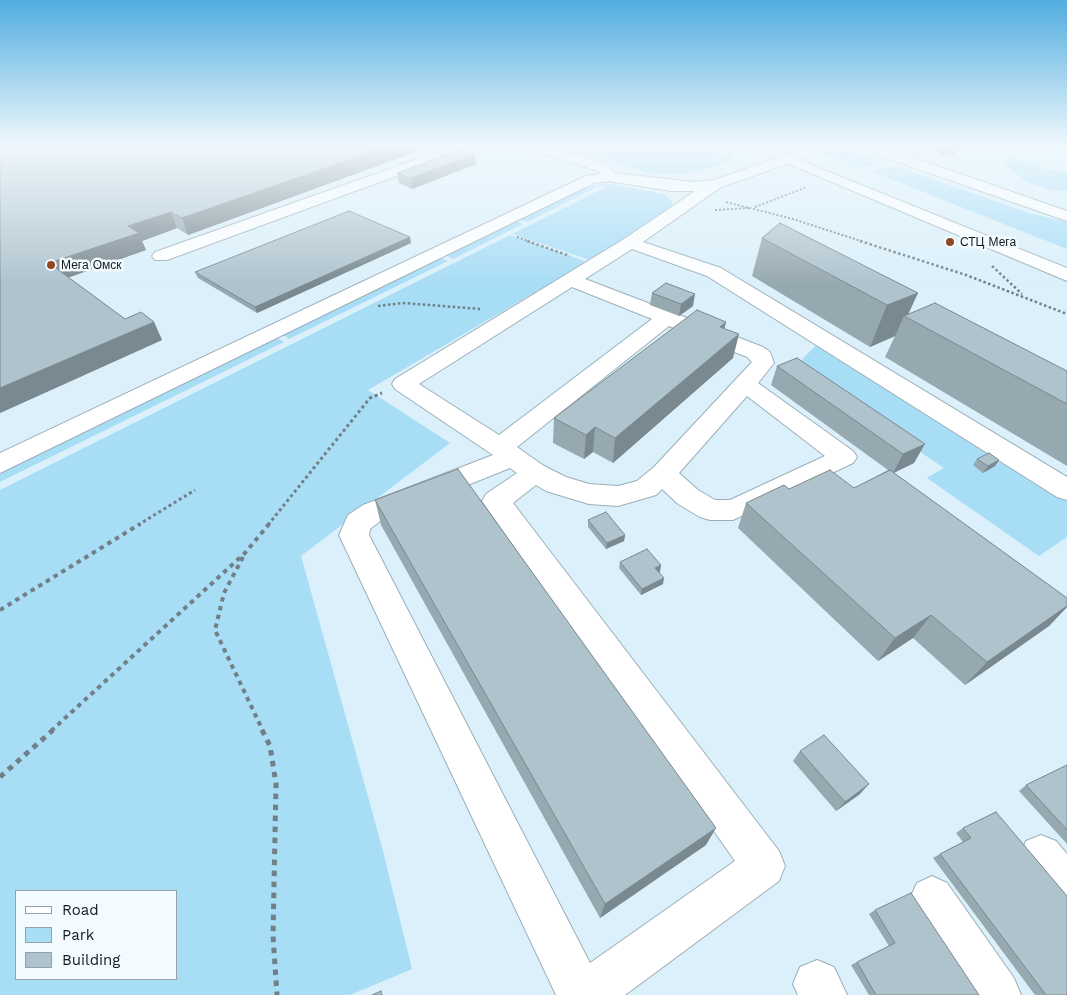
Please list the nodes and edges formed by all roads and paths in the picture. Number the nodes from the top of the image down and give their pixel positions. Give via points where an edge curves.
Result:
1 (339, 191) edge
2 (565, 191) edge
3 (705, 191) edge
4 (796, 191) edge
5 (875, 191) edge
6 (996, 191) edge
7 (696, 197) junction
8 (755, 208) junction
9 (674, 213) junction
10 (1067, 216) edge
11 (516, 237) dead end
12 (630, 243) junction
13 (161, 256) dead end
14 (985, 260) dead end
15 (594, 265) junction
16 (1067, 275) edge
17 (570, 280) junction
18 (1023, 295) junction
19 (377, 306) dead end
20 (524, 309) junction
21 (1067, 314) edge
22 (668, 317) junction
23 (403, 384) junction
24 (745, 384) junction
25 (515, 459) junction
26 (0, 464) edge
27 (664, 474) junction
28 (195, 490) dead end
29 (1067, 490) edge
30 (245, 553) junction
31 (0, 610) edge
32 (0, 778) edge
33 (1041, 856) dead end
34 (1067, 887) edge
35 (932, 898) dead end
36 (278, 995) edge
37 (581, 995) edge
38 (586, 995) edge
39 (997, 995) edge

1 - 13 main road
2 - 26 main road
3 - 7 main road
4 - 8 path
5 - 16 main road
6 - 10 main road
7 - 8 path
7 - 9 main road
8 - 9 path
8 - 18 path
9 - 12 main road
11 - 15 path
12 - 15 main road
12 - 29 main road via 714,272
14 - 18 path
15 - 17 main road
17 - 20 main road
17 - 22 main road
18 - 21 path
19 - 20 path via 403,302 462,309
20 - 23 main road
22 - 24 main road via 762,357 763,364
22 - 25 main road
23 - 25 main road
23 - 30 path via 370,398
24 - 27 main road
24 - 27 main road via 844,457 733,510 710,510 688,497
25 - 27 main road via 556,484 589,494 618,496 646,488
25 - 37 main road via 373,512 358,523 354,535
25 - 38 main road via 496,501 764,866
28 - 31 path
30 - 32 path
30 - 36 path via 224,593 215,630 270,746 276,784 273,936
33 - 34 main road
35 - 39 main road

